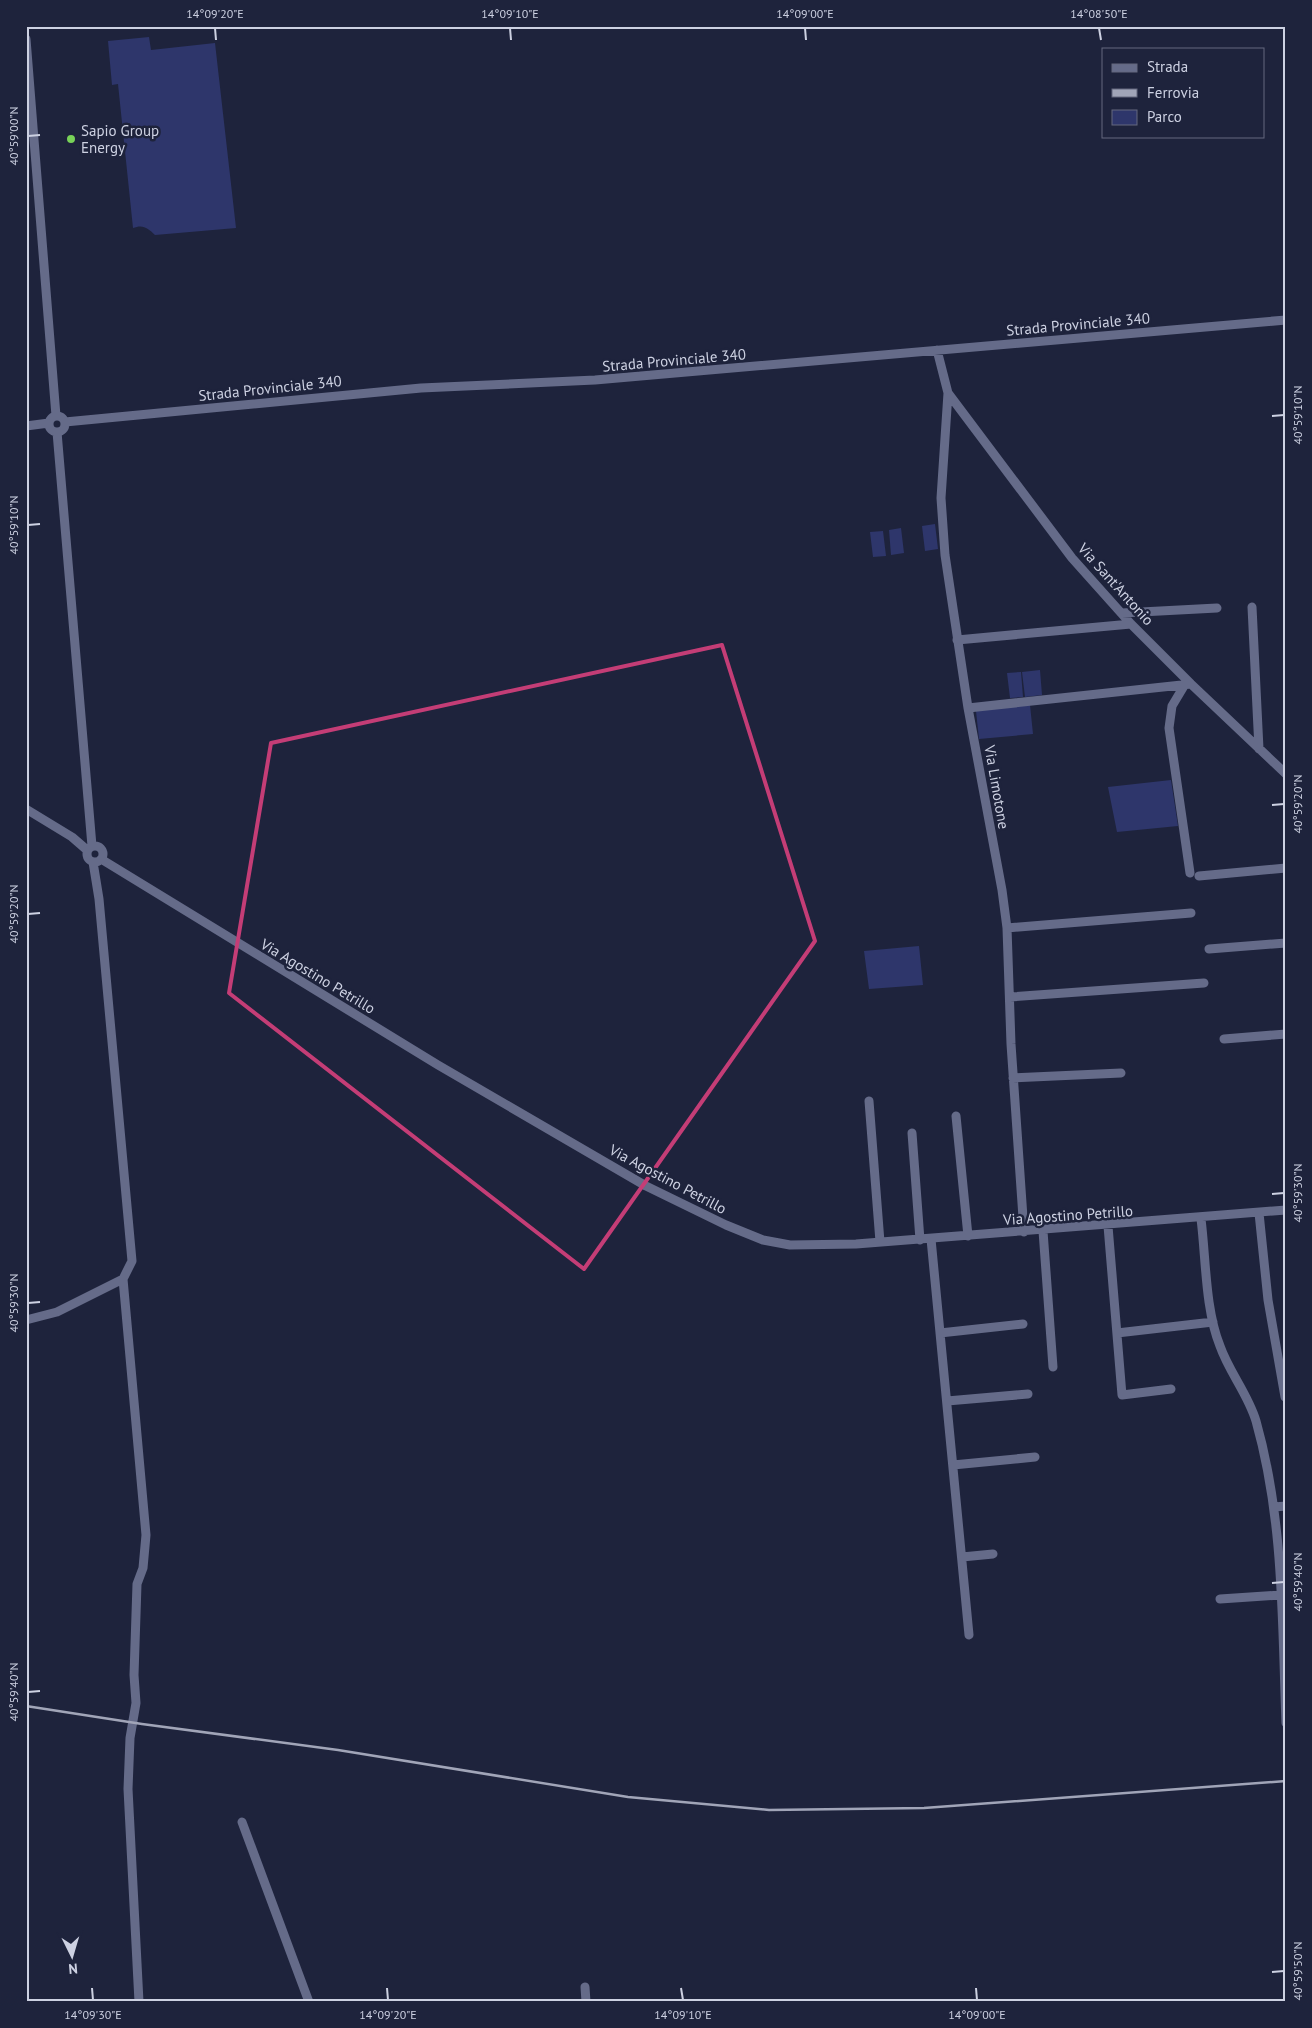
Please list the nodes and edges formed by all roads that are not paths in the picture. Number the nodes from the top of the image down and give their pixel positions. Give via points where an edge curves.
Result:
1 (26, 39) edge
2 (1286, 320) edge
3 (937, 350) junction
4 (948, 392) junction
5 (56, 416) junction
6 (65, 422) junction
7 (49, 423) junction
8 (26, 426) edge
9 (57, 432) junction
10 (1252, 607) dead end
11 (1217, 608) dead end
12 (1122, 613) junction
13 (1131, 624) junction
14 (957, 640) junction
15 (1187, 685) junction
16 (968, 708) junction
17 (1260, 749) junction
18 (1286, 774) edge
19 (26, 809) edge
20 (90, 848) junction
21 (97, 860) junction
22 (1286, 868) edge
23 (1191, 913) dead end
24 (1007, 928) junction
25 (1286, 943) edge
26 (1209, 949) dead end
27 (1204, 982) dead end
28 (1010, 997) junction
29 (1286, 1034) edge
30 (1224, 1040) dead end
31 (1121, 1073) dead end
32 (1013, 1078) junction
33 (869, 1101) dead end
34 (956, 1116) dead end
35 (912, 1134) dead end
36 (1286, 1210) edge
37 (1259, 1213) junction
38 (1201, 1219) junction
39 (1108, 1226) junction
40 (1044, 1231) junction
41 (1024, 1232) junction
42 (968, 1236) junction
43 (932, 1239) junction
44 (920, 1240) junction
45 (880, 1242) junction
46 (123, 1279) junction
47 (26, 1320) edge
48 (1213, 1322) junction
49 (1023, 1324) dead end
50 (940, 1333) junction
51 (1117, 1333) junction
52 (1053, 1367) dead end
53 (1171, 1389) dead end
54 (1028, 1394) dead end
55 (1284, 1397) dead end
56 (947, 1401) junction
57 (1035, 1457) dead end
58 (953, 1465) junction
59 (1286, 1506) edge
60 (1274, 1507) junction
61 (993, 1554) dead end
62 (962, 1557) junction
63 (1281, 1595) junction
64 (1220, 1599) dead end
65 (970, 1635) dead end
66 (1286, 1723) edge
67 (242, 1822) dead end
68 (585, 1988) dead end
69 (139, 2002) edge
70 (309, 2002) edge
71 (586, 2002) edge

1 - 5 street
2 - 3 street, Strada Provinciale 340
3 - 4 street, Via Limotone
3 - 6 street, Strada Provinciale 340 via 595,380 421,388
4 - 12 street, Via Sant'Antonio via 1072,558
4 - 14 street, Via Limotone via 940,498
5 - 6 street
5 - 7 street
6 - 9 street via 63,429
7 - 8 street
7 - 9 street
9 - 20 street
10 - 17 street
11 - 12 street
12 - 13 street, Via Sant'Antonio
13 - 14 street
13 - 15 street, Via Sant'Antonio
14 - 16 street, Via Limotone
15 - 16 street
15 - 17 street, Via Sant'Antonio
15 - 22 street via 1172,706 1169,728 1194,874
16 - 24 street, Via Limotone
17 - 18 street, Via Sant'Antonio
19 - 20 street
20 - 21 street via 87,857
20 - 21 street via 101,848 103,852
21 - 45 street, Via Agostino Petrillo via 113,866 438,1065 646,1186 763,1240 790,1244
21 - 46 street via 132,1261
23 - 24 street
24 - 28 street, Via Limotone
25 - 26 street
27 - 28 street
28 - 32 street, Via Limotone
29 - 30 street
31 - 32 street
32 - 41 street, Via Limotone
33 - 45 street
34 - 42 street
35 - 44 street
36 - 37 street, Via Agostino Petrillo
37 - 38 street, Via Agostino Petrillo
37 - 55 street via 1268,1300
38 - 39 street, Via Agostino Petrillo
38 - 48 street
39 - 40 street, Via Agostino Petrillo
39 - 51 street
40 - 41 street, Via Agostino Petrillo
40 - 52 street
41 - 42 street, Via Agostino Petrillo
42 - 43 street, Via Agostino Petrillo
43 - 44 street, Via Agostino Petrillo
43 - 50 street
44 - 45 street, Via Agostino Petrillo
46 - 47 street via 57,1312
46 - 69 street via 146,1535 143,1568 137,1584 136,1702 130,1738 128,1790
48 - 51 street
48 - 60 street via 1220,1347 1256,1420
49 - 50 street
50 - 56 street
51 - 53 street via 1122,1395
54 - 56 street
56 - 58 street
57 - 58 street
58 - 62 street
59 - 60 street
60 - 63 street
61 - 62 street
62 - 65 street
63 - 64 street
63 - 66 street
67 - 70 street
68 - 71 street

